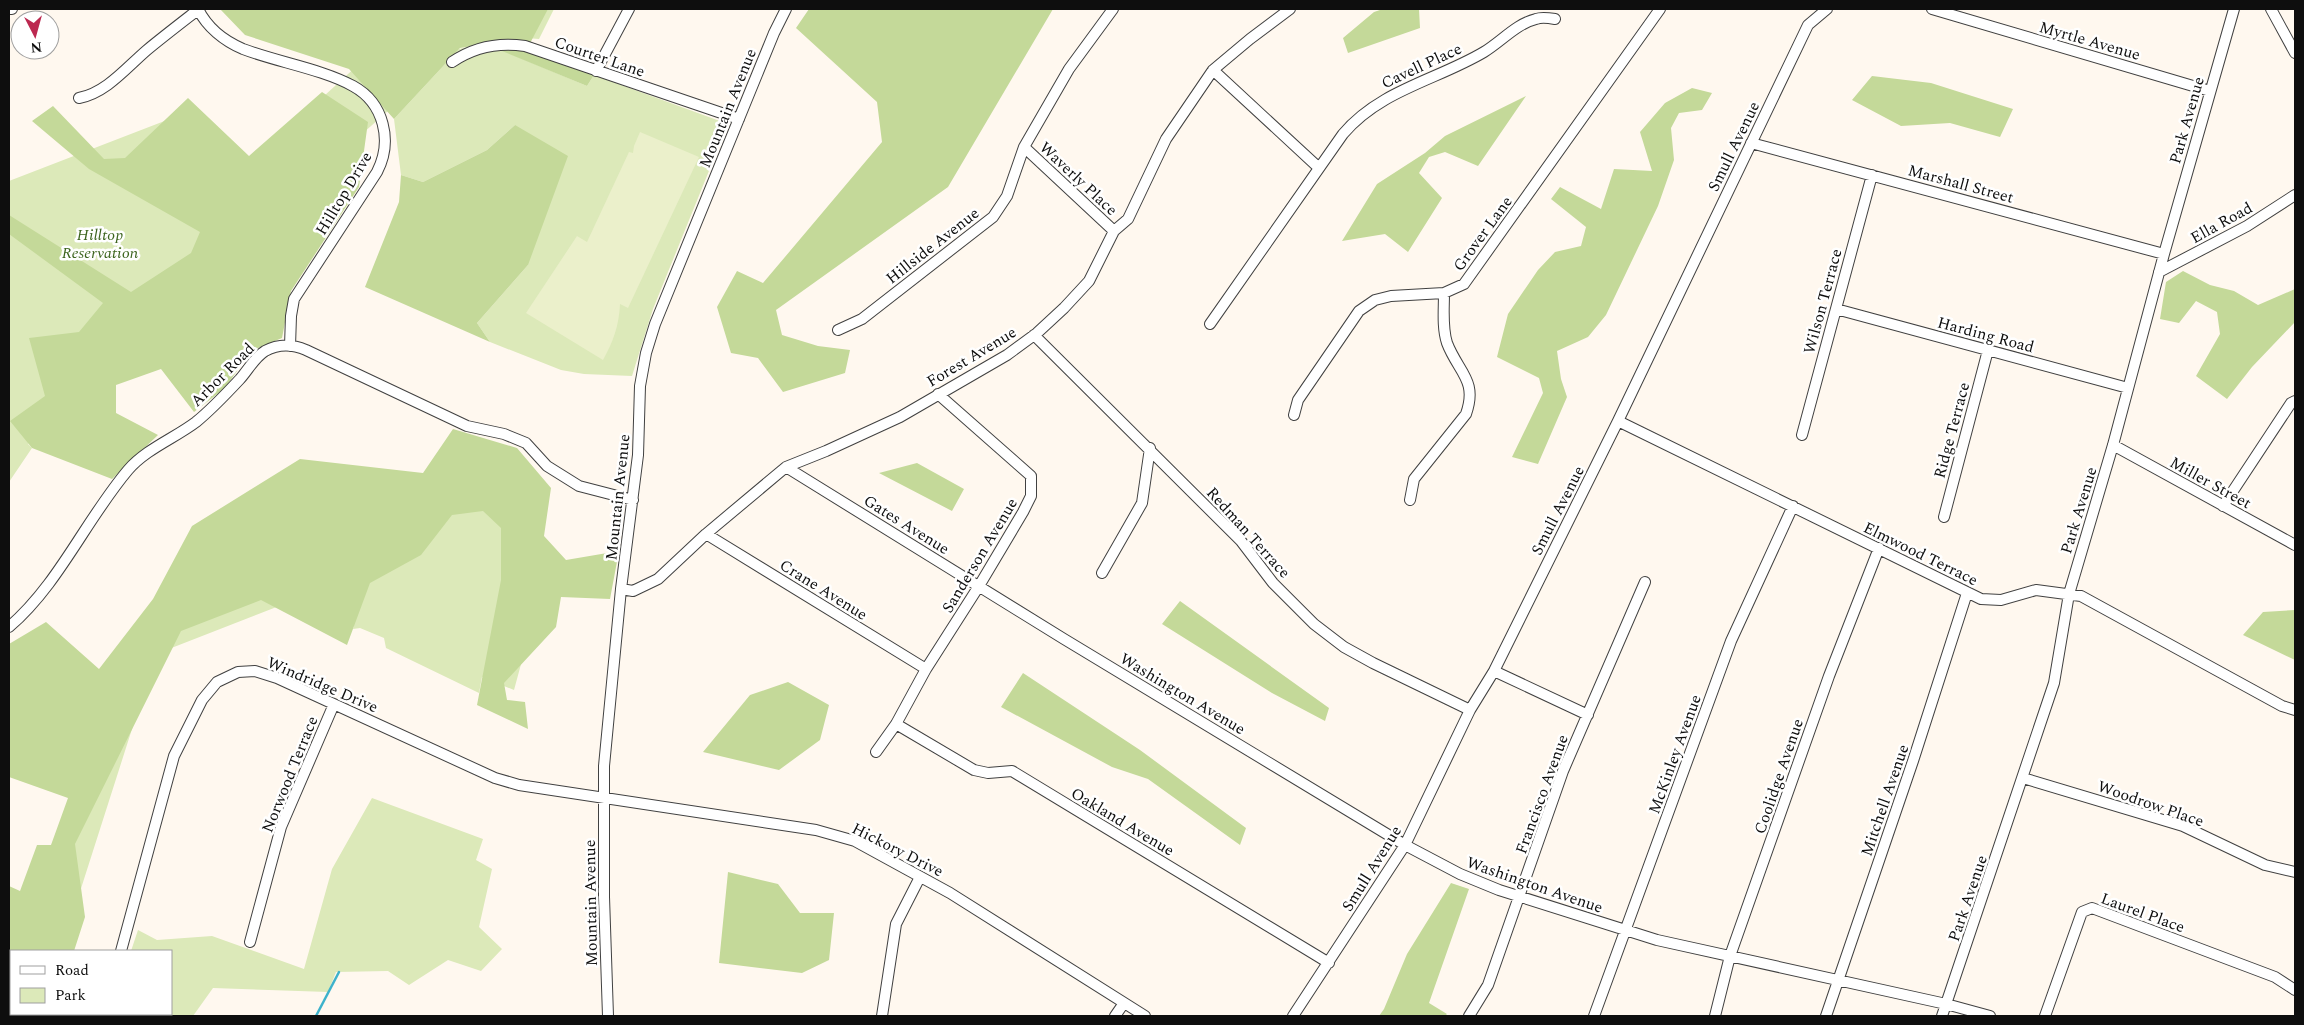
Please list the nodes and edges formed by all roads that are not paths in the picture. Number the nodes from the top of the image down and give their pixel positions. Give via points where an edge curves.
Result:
1 (198, 9) edge
2 (630, 9) edge
3 (786, 9) edge
4 (1113, 9) edge
5 (1290, 9) edge
6 (1660, 9) edge
7 (1827, 9) edge
8 (1932, 9) edge
9 (2234, 9) edge
10 (2271, 9) edge
11 (1555, 18) dead end
12 (2295, 53) edge
13 (452, 62) dead end
14 (1213, 70) junction
15 (596, 71) junction
16 (2210, 91) junction
17 (79, 98) dead end
18 (739, 120) junction
19 (1751, 143) junction
20 (1024, 147) junction
21 (1319, 168) junction
22 (1872, 175) junction
23 (2295, 195) edge
24 (1114, 231) junction
25 (2164, 254) junction
26 (2159, 272) junction
27 (1444, 293) junction
28 (1836, 309) junction
29 (1210, 324) dead end
30 (838, 330) dead end
31 (1034, 335) junction
32 (290, 346) junction
33 (1988, 350) junction
34 (2128, 388) junction
35 (938, 394) junction
36 (2295, 400) edge
37 (1294, 415) dead end
38 (1618, 421) junction
39 (1802, 434) dead end
40 (2113, 445) junction
41 (1150, 448) junction
42 (786, 466) junction
43 (633, 500) junction
44 (1410, 500) dead end
45 (1793, 506) junction
46 (2223, 506) junction
47 (1944, 517) dead end
48 (706, 534) junction
49 (2295, 545) edge
50 (1879, 548) junction
51 (1102, 573) dead end
52 (1645, 582) dead end
53 (979, 586) junction
54 (621, 589) junction
55 (1967, 593) junction
56 (2069, 594) junction
57 (9, 627) edge
58 (1064, 639) joint
59 (926, 669) junction
60 (1494, 671) junction
61 (334, 704) junction
62 (1470, 710) junction
63 (2295, 710) edge
64 (1588, 715) junction
65 (896, 724) junction
66 (876, 752) dead end
67 (2023, 778) junction
68 (604, 796) junction
69 (1405, 845) junction
70 (2295, 872) edge
71 (920, 877) junction
72 (1520, 897) junction
73 (1627, 930) junction
74 (250, 942) dead end
75 (120, 950) edge
76 (1730, 956) junction
77 (1329, 963) junction
78 (1838, 980) junction
79 (2295, 990) edge
80 (1124, 1003) junction
81 (1946, 1004) junction
82 (608, 1016) edge
83 (882, 1016) edge
84 (1115, 1016) edge
85 (1145, 1016) edge
86 (1293, 1016) edge
87 (1470, 1016) edge
88 (1594, 1016) edge
89 (1715, 1016) edge
90 (1826, 1016) edge
91 (1942, 1016) edge
92 (1990, 1016) edge
93 (2045, 1016) edge

1 - 17 street via 118,76 91,96
1 - 32 street, Hilltop Drive via 219,35 242,49 353,86 373,103 384,127 385,150 377,172 294,299 290,316
2 - 15 street
3 - 18 street, Mountain Avenue
4 - 20 street, Hillside Avenue via 1069,69
5 - 14 street, Forest Avenue
6 - 27 street, Grover Lane via 1473,274 1464,284
7 - 19 street, Smull Avenue via 1808,25
8 - 16 street, Myrtle Avenue
9 - 16 street, Park Avenue
10 - 12 street
11 - 21 street, Cavell Place via 1537,18 1518,26 1479,55 1374,105 1349,126
13 - 15 street, Courter Lane via 485,47 514,45
14 - 21 street
14 - 24 street, Forest Avenue via 1166,139 1128,219
15 - 18 street, Courter Lane
16 - 25 street, Park Avenue
18 - 43 street, Mountain Avenue via 650,338 640,386
19 - 22 street, Marshall Street
19 - 38 street, Smull Avenue
20 - 24 street, Waverly Place
20 - 30 street, Hillside Avenue via 1007,196 993,217 862,319
21 - 29 street, Cavell Place
22 - 25 street, Marshall Street
22 - 28 street, Wilson Terrace
23 - 26 street, Ella Road via 2247,226
24 - 31 street, Forest Avenue via 1089,281
25 - 26 street, Park Avenue
26 - 34 street, Park Avenue
27 - 37 street, Grover Lane via 1391,296 1375,300 1359,311 1298,400
27 - 44 street via 1447,343 1468,380 1469,404 1466,414 1414,479
28 - 33 street, Harding Road
28 - 39 street, Wilson Terrace
31 - 35 street, Forest Avenue via 1007,355
31 - 41 street, Redman Terrace
32 - 43 street via 306,350 467,426 504,434 526,443 547,466 579,486
32 - 57 street, Arbor Road via 270,349 259,356 222,399 196,422 130,468 47,588
33 - 34 street, Harding Road
33 - 47 street, Ridge Terrace
34 - 40 street, Park Avenue
35 - 42 street, Forest Avenue via 900,417
35 - 53 street, Sanderson Avenue via 1031,476 1031,496
36 - 46 street
38 - 45 street, Elmwood Terrace
38 - 60 street, Smull Avenue
40 - 46 street, Miller Street
40 - 56 street, Park Avenue
41 - 51 street via 1142,502
41 - 62 street, Redman Terrace via 1241,541 1273,583 1314,624 1373,663
42 - 48 street, Forest Avenue
42 - 53 street, Gates Avenue
43 - 54 street, Mountain Avenue
45 - 50 street, Elmwood Terrace
45 - 73 street, McKinley Avenue via 1731,642
46 - 49 street, Miller Street
48 - 54 street, Forest Avenue via 658,579 632,591
48 - 59 street, Crane Avenue
50 - 55 street, Elmwood Terrace
50 - 76 street, Coolidge Avenue via 1829,676
52 - 64 street, Francisco Avenue
53 - 58 street, Gates Avenue
53 - 59 street, Sanderson Avenue
54 - 68 street, Mountain Avenue
55 - 56 street, Elmwood Terrace via 1994,601 2029,591
55 - 78 street, Mitchell Avenue via 1908,778
56 - 63 street, Elmwood Terrace via 2082,596 2282,706
56 - 67 street, Park Avenue via 2056,674
58 - 69 street, Washington Avenue
59 - 65 street, Sanderson Avenue
60 - 62 street, Smull Avenue
60 - 64 street
61 - 68 street, Windridge Drive via 495,778 519,785
61 - 74 street, Norwood Terrace via 281,827
61 - 75 street, Windridge Drive via 255,671 227,676 209,690 174,756
62 - 69 street, Smull Avenue
64 - 72 street, Francisco Avenue via 1563,771
65 - 66 street, Sanderson Avenue
65 - 77 street, Oakland Avenue via 974,770 988,773 1012,771
67 - 70 street, Woodrow Place via 2183,826 2265,865
67 - 81 street, Park Avenue
68 - 71 street, Hickory Drive via 816,830 855,841
68 - 82 street, Mountain Avenue
69 - 72 street, Washington Avenue via 1460,874
69 - 77 street, Smull Avenue
71 - 80 street, Hickory Drive
71 - 83 street via 896,924
72 - 73 street, Washington Avenue
72 - 87 street, Francisco Avenue via 1488,985
73 - 76 street, Washington Avenue
73 - 88 street, McKinley Avenue
76 - 78 street, Washington Avenue
76 - 89 street, Coolidge Avenue
77 - 86 street, Smull Avenue
78 - 81 street, Washington Avenue
78 - 90 street, Mitchell Avenue
79 - 93 street, Laurel Place via 2275,977 2092,908 2082,912
80 - 84 street
80 - 85 street, Hickory Drive
81 - 91 street, Park Avenue
81 - 92 street, Washington Avenue

